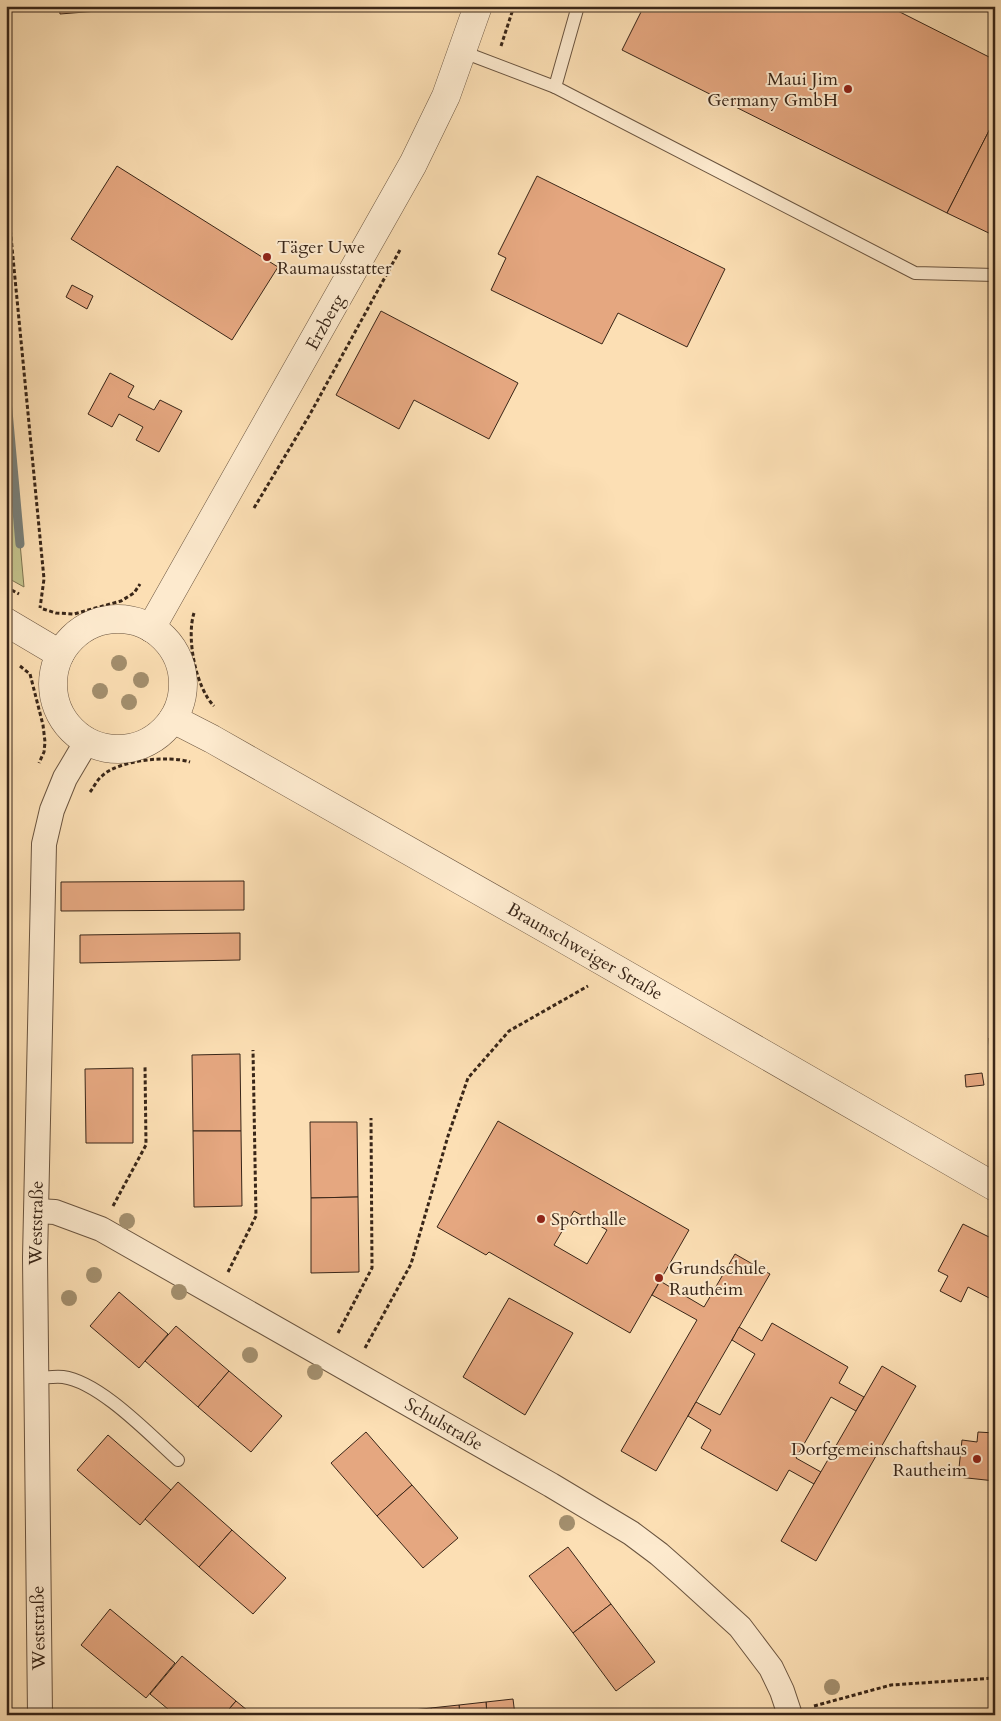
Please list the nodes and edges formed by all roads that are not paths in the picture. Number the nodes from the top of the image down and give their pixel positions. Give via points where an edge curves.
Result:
1 (478, 6) edge
2 (578, 6) edge
3 (463, 52) junction
4 (555, 87) junction
5 (995, 275) edge
6 (6, 622) edge
7 (151, 628) junction
8 (60, 654) junction
9 (173, 719) junction
10 (87, 741) junction
11 (995, 1187) edge
12 (37, 1211) junction
13 (36, 1378) junction
14 (178, 1460) dead end
15 (789, 1714) edge
16 (40, 1715) edge

1 - 3 street, Erzberg
2 - 4 lane
3 - 4 lane
3 - 7 street, Erzberg via 443,105 413,164
4 - 5 lane via 915,273
6 - 8 street
7 - 8 street via 126,620 100,622 77,634
7 - 9 street via 170,645 181,669 182,695
8 - 10 street via 53,678 55,703 67,725
9 - 10 street via 156,737 134,747 110,749
9 - 11 street, Braunschweiger Straße
10 - 12 street, Weststraße via 65,778 52,810 44,844
12 - 13 street, Weststraße
12 - 15 street, Schulstraße via 54,1212 101,1228 631,1533 723,1611 754,1644 782,1691
13 - 14 lane via 63,1377 84,1384 112,1401
13 - 16 street, Weststraße

